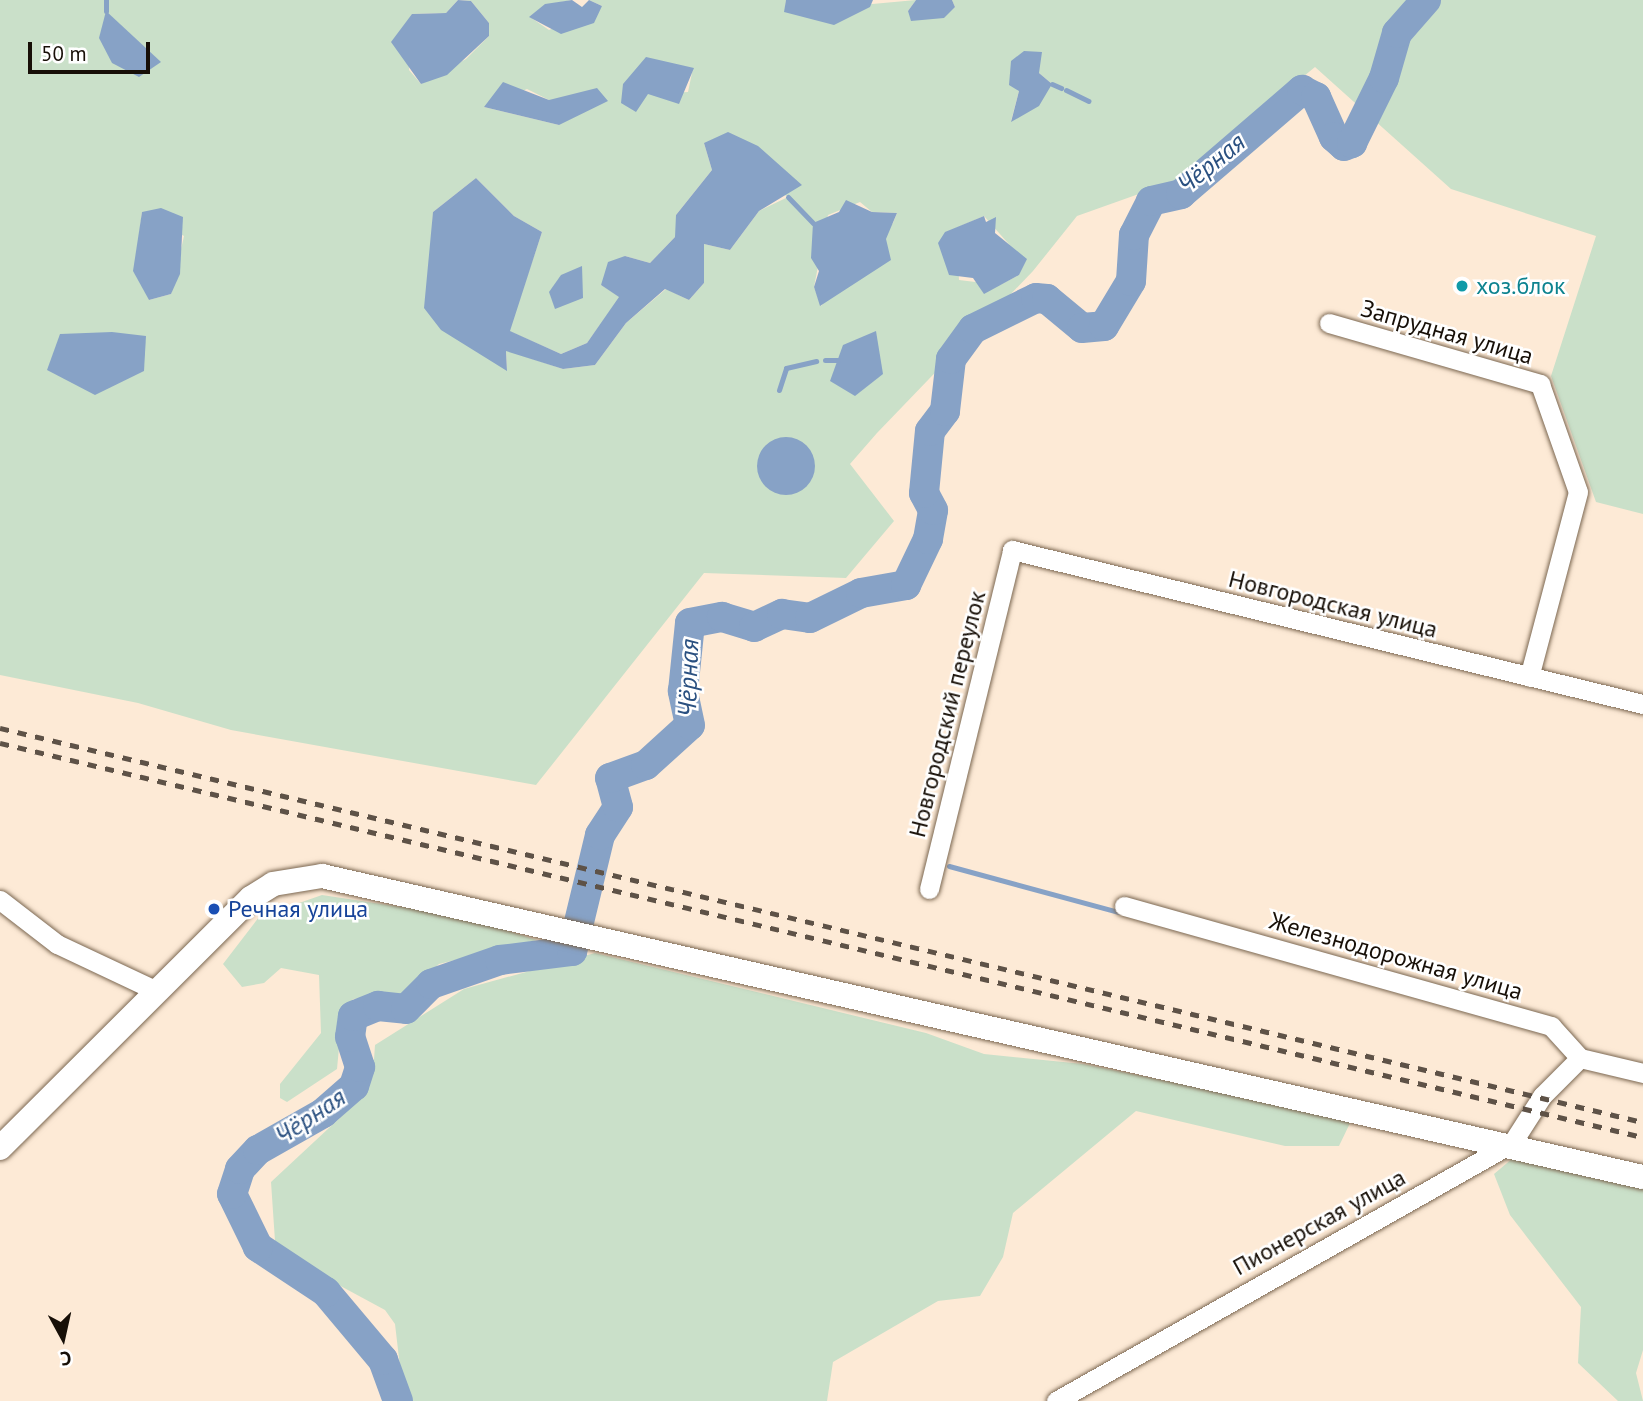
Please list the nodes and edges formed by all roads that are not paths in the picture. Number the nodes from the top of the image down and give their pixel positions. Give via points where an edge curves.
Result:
1 (1329, 323) dead end
2 (1012, 550) joint
3 (1529, 677) junction
4 (1643, 704) edge
5 (929, 889) dead end
6 (0, 900) edge
7 (1124, 905) dead end
8 (157, 991) junction
9 (1580, 1058) junction
10 (1643, 1073) edge
11 (1512, 1143) junction
12 (0, 1148) edge
13 (1643, 1177) edge
14 (1056, 1401) edge

1 - 3 street, Запрудная улица via 1540,384 1578,492
2 - 3 street, Новгородская улица
2 - 5 street, Новгородский переулок
3 - 4 street, Новгородская улица
6 - 8 street via 57,943
7 - 9 street, Железнодорожная улица via 1551,1026
8 - 11 street via 251,898 298,877 323,876
8 - 12 street
9 - 10 street
9 - 11 street, Пионерская улица via 1542,1096
11 - 13 street
11 - 14 street, Пионерская улица

